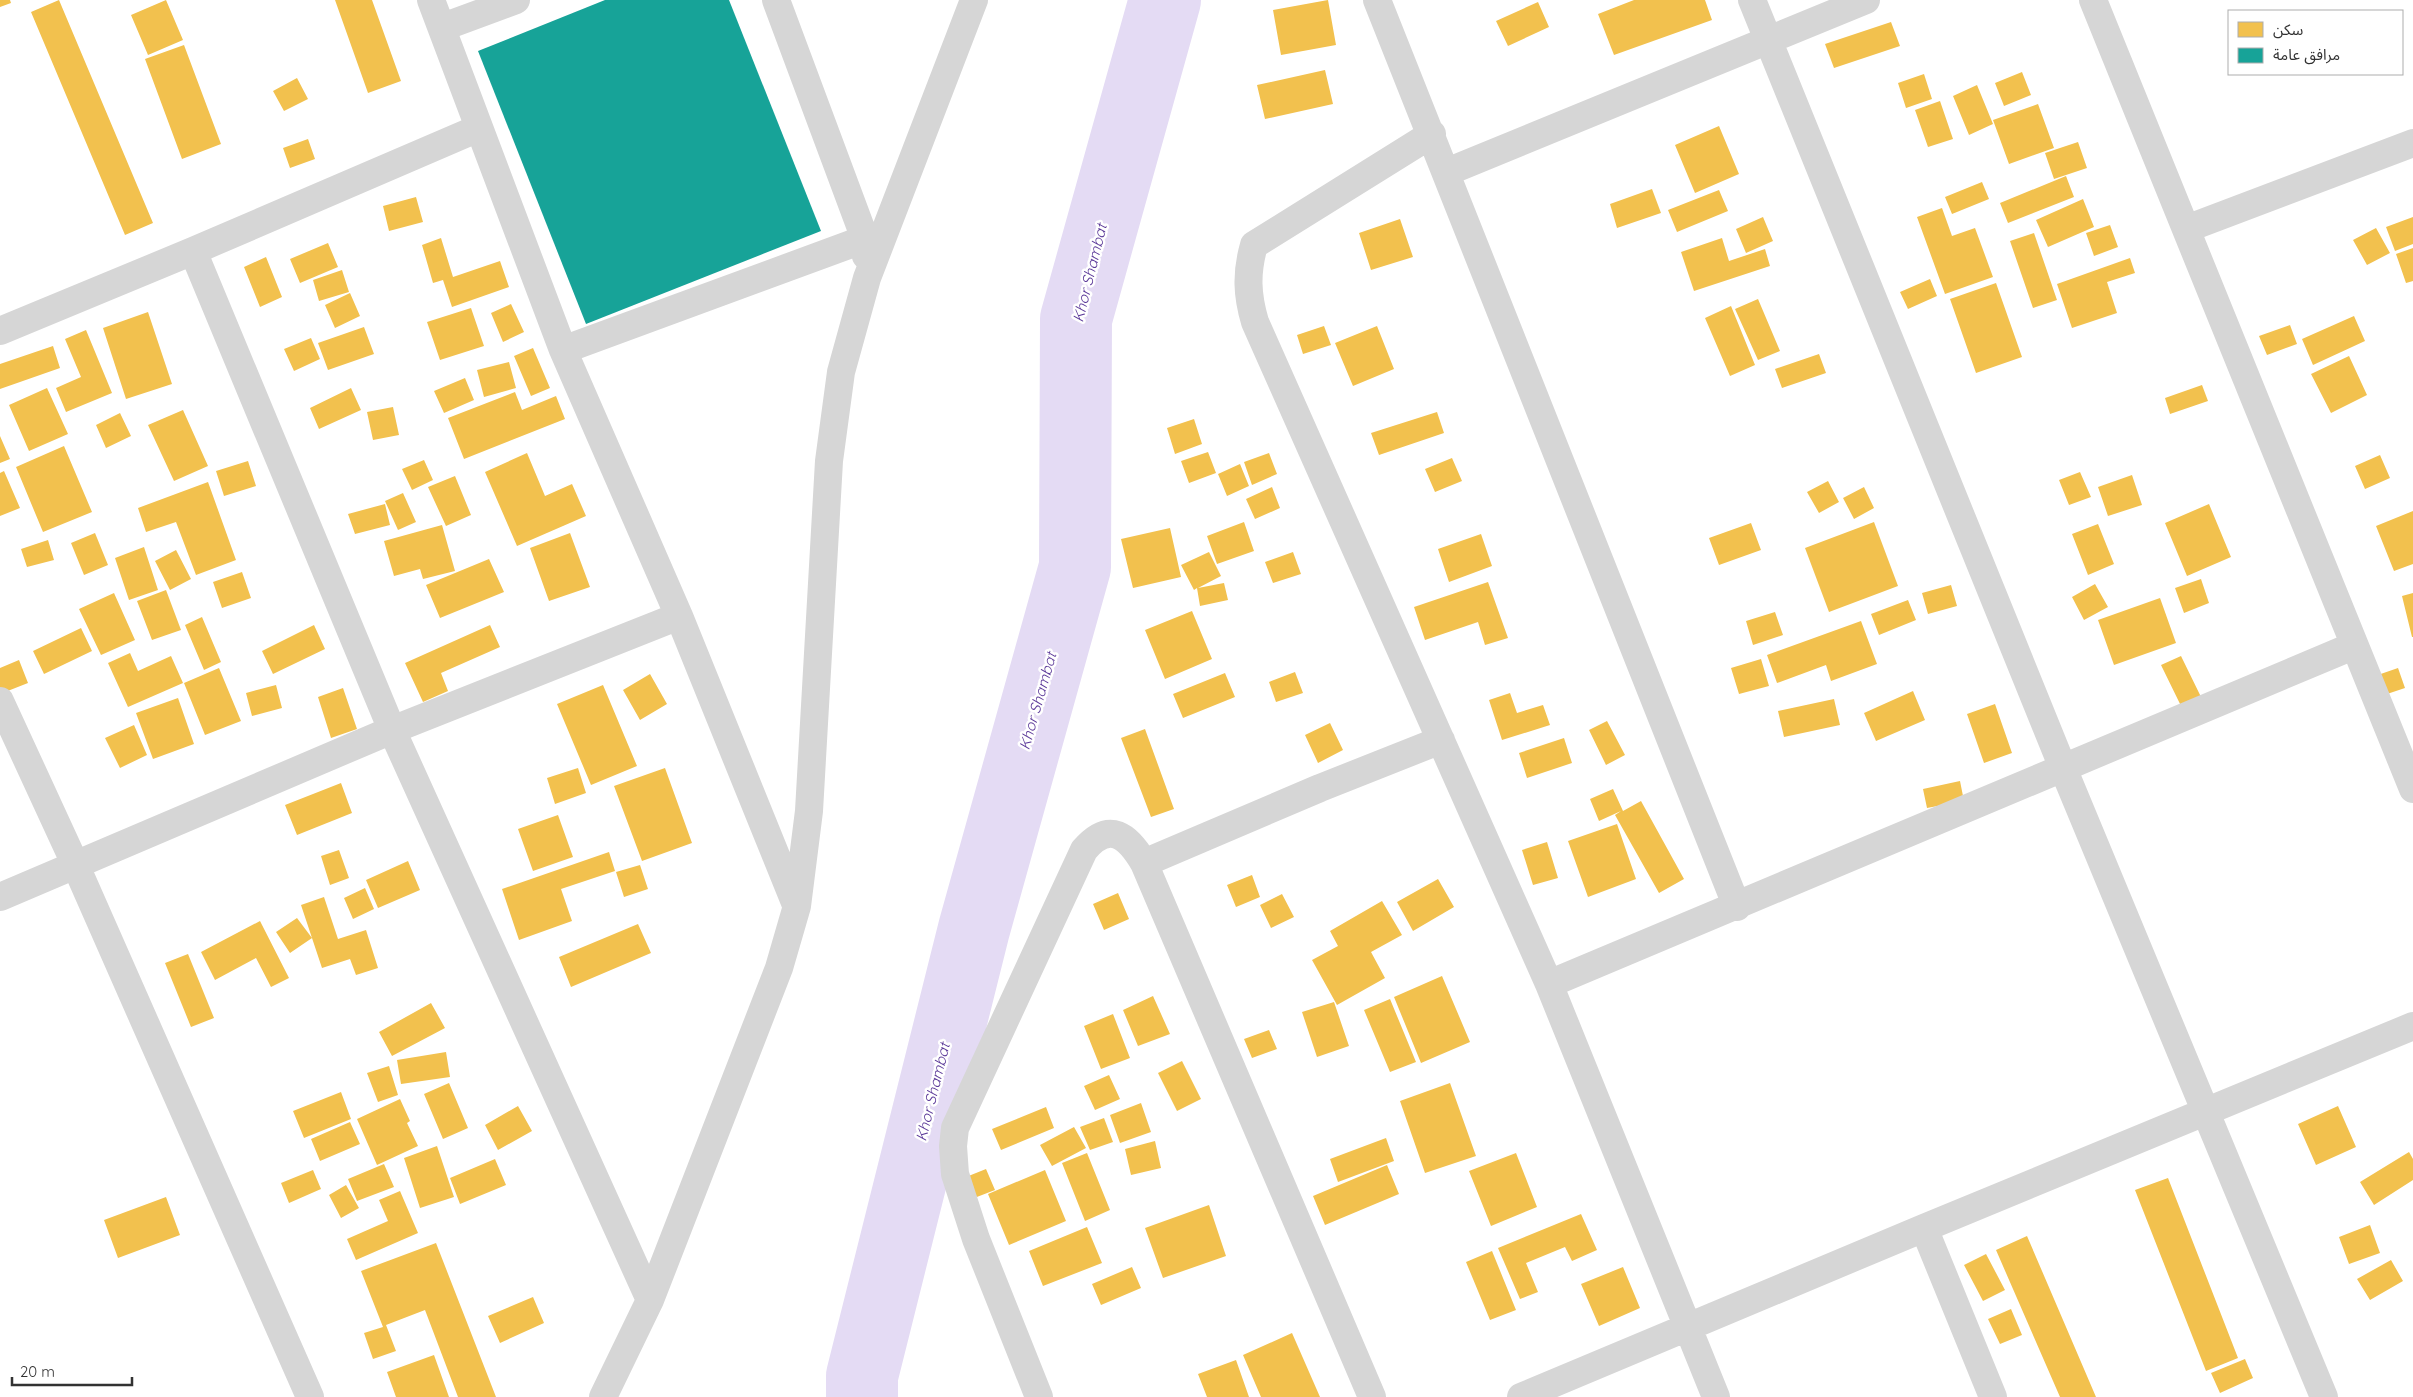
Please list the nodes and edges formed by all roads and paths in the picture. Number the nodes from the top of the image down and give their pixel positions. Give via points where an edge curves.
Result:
1 (431, 0) edge
2 (516, 0) edge
3 (776, 0) edge
4 (974, 0) edge
5 (1377, 0) edge
6 (1752, 0) edge
7 (1866, 0) edge
8 (2093, 0) edge
9 (443, 27) junction
10 (1768, 39) junction
11 (479, 128) junction
12 (1432, 134) junction
13 (2413, 144) edge
14 (1447, 172) junction
15 (2186, 230) junction
16 (865, 239) junction
17 (193, 251) junction
18 (867, 278) junction
19 (0, 331) edge
20 (563, 350) junction
21 (679, 616) junction
22 (2353, 646) junction
23 (0, 701) edge
24 (392, 730) junction
25 (1441, 740) junction
26 (2063, 768) junction
27 (2413, 789) edge
28 (1144, 863) junction
29 (76, 866) junction
30 (0, 898) edge
31 (797, 906) junction
32 (1737, 907) junction
33 (1550, 984) junction
34 (2413, 1026) edge
35 (2207, 1111) junction
36 (1924, 1228) junction
37 (650, 1300) junction
38 (1688, 1327) junction
39 (310, 1397) edge
40 (603, 1397) edge
41 (1039, 1397) edge
42 (1372, 1397) edge
43 (1521, 1397) edge
44 (1716, 1397) edge
45 (1993, 1397) edge
46 (2324, 1397) edge

1 - 9 street
2 - 9 street
3 - 16 street
4 - 18 street
5 - 12 street
6 - 10 street
7 - 10 street
8 - 15 street
9 - 11 street
10 - 14 street
10 - 26 street
11 - 17 street
11 - 20 street
12 - 14 street
12 - 25 street via 1254,245 1248,266 1248,289 1255,322
13 - 15 street
14 - 32 street
15 - 22 street
16 - 18 street
16 - 20 street
17 - 19 street
17 - 24 street
18 - 31 street via 841,372 829,462 809,811
20 - 21 street
21 - 24 street
21 - 31 street
22 - 26 street
22 - 27 street
23 - 29 street
24 - 29 street
24 - 37 street
25 - 28 street
25 - 33 street
26 - 32 street
26 - 35 street
28 - 41 street via 1132,843 1118,835 1099,838 1084,850 955,1128 955,1174 976,1239
28 - 42 street
29 - 30 street
29 - 39 street
31 - 37 street via 779,968
32 - 33 street
33 - 38 street
34 - 35 street
35 - 36 street
35 - 46 street
36 - 38 street
36 - 45 street
37 - 40 street
38 - 43 street
38 - 44 street

